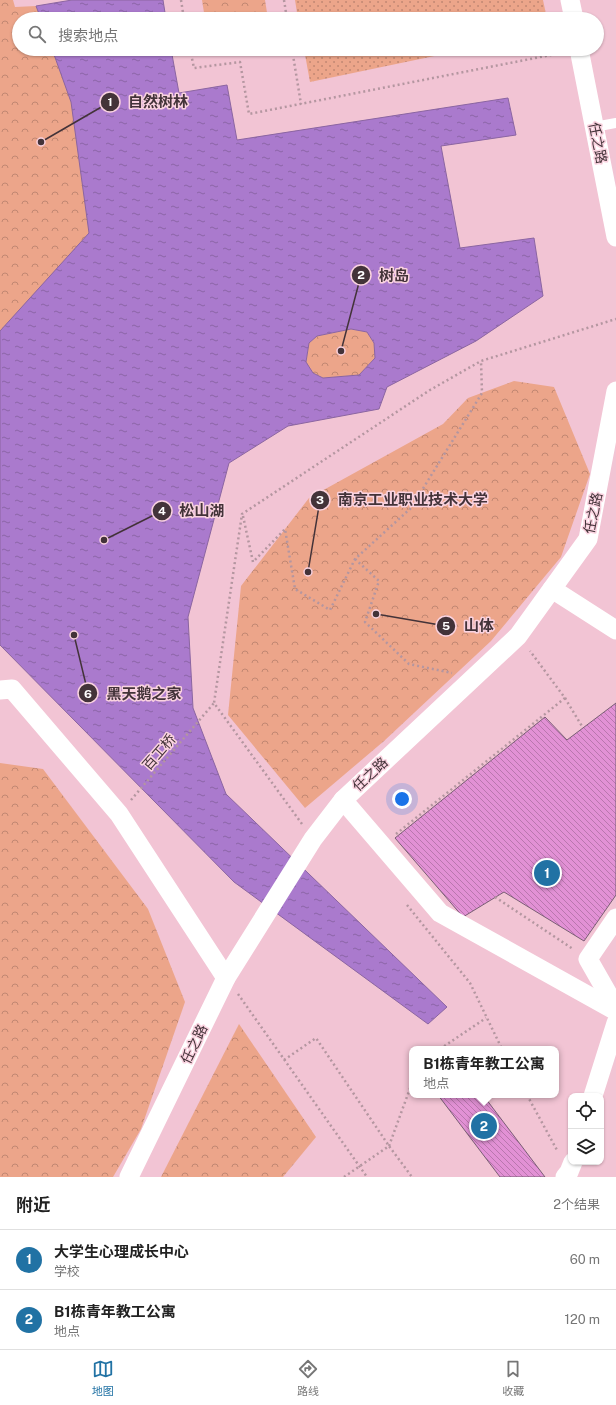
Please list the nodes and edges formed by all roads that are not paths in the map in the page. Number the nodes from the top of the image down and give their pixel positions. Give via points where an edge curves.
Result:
1 (570, 0) edge
2 (573, 12) edge
3 (574, 56) edge
4 (616, 123) edge
5 (594, 127) junction
6 (614, 211) edge
7 (616, 237) edge
8 (616, 391) edge
9 (552, 588) junction
10 (616, 630) edge
11 (0, 690) edge
12 (343, 800) junction
13 (616, 918) edge
14 (226, 978) junction
15 (616, 1008) edge
16 (616, 1011) edge
17 (616, 1023) edge
18 (594, 1093) edge
19 (129, 1177) edge

1 - 2 street
3 - 5 street, 任之路
4 - 5 lane
5 - 6 street, 任之路
6 - 7 street, 任之路
8 - 9 street, 任之路 via 588,539
9 - 10 street
9 - 12 street, 任之路 via 518,636
11 - 14 street via 12,689 119,814
12 - 14 street, 任之路 via 313,839
12 - 16 street via 440,913
13 - 15 street via 588,958
14 - 19 street, 任之路
17 - 18 street

